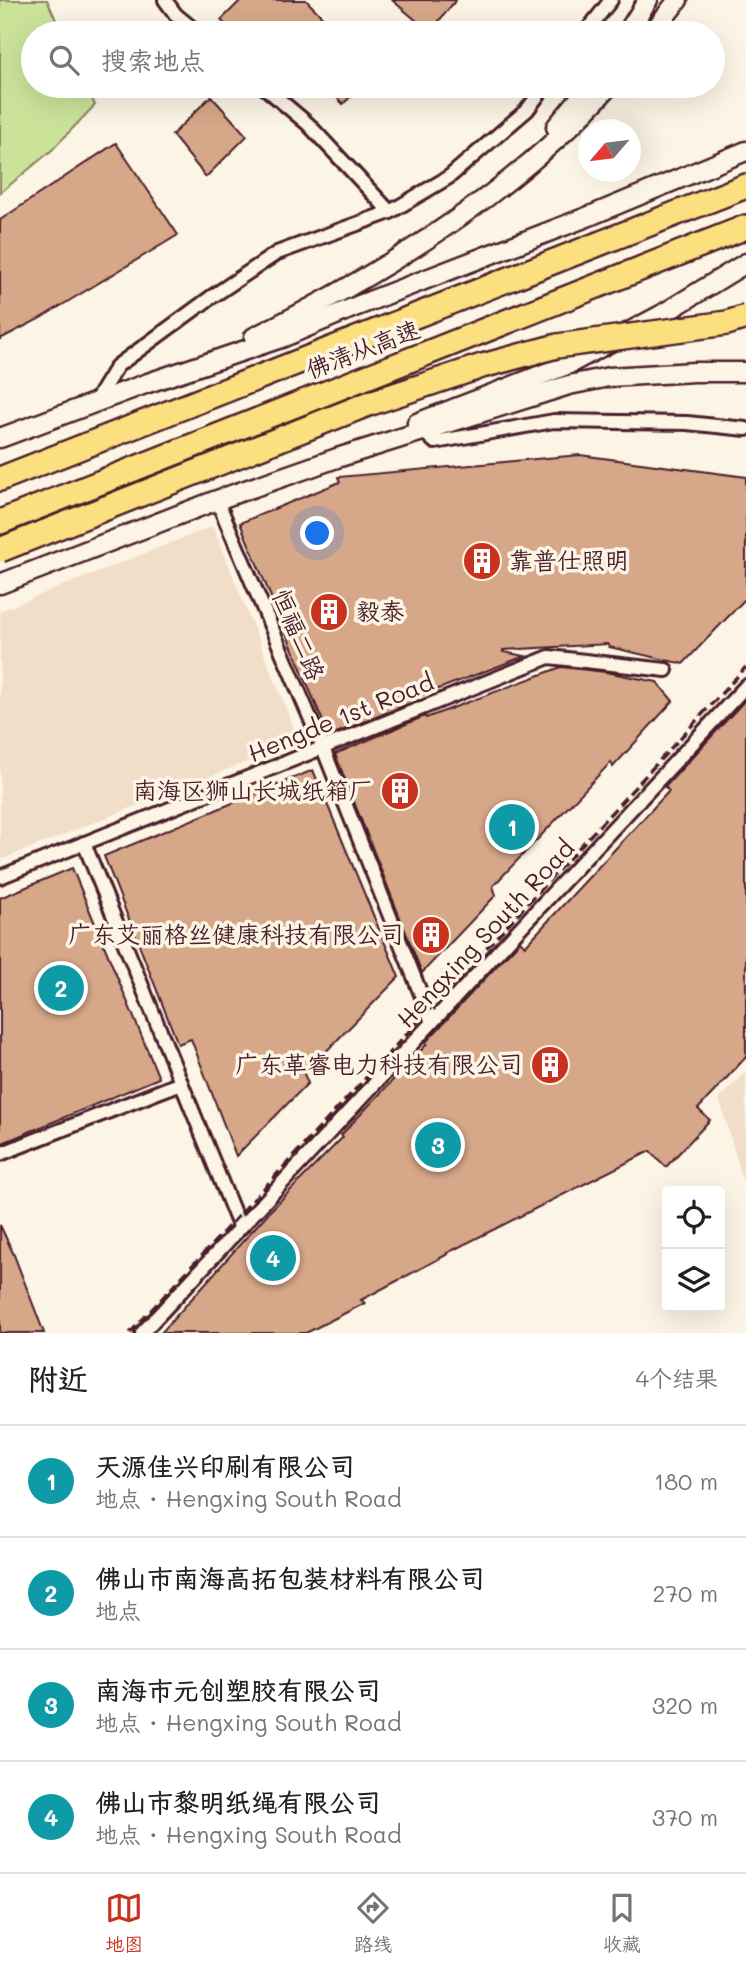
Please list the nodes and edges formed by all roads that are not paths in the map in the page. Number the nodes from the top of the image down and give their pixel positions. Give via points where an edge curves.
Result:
1 (165, 0) edge
2 (611, 0) edge
3 (648, 0) edge
4 (678, 0) edge
5 (183, 21) edge
6 (595, 21) edge
7 (634, 21) edge
8 (661, 21) edge
9 (277, 98) edge
10 (536, 98) edge
11 (580, 98) edge
12 (597, 98) edge
13 (746, 151) edge
14 (746, 186) edge
15 (497, 187) junction
16 (390, 212) junction
17 (746, 228) edge
18 (746, 263) edge
19 (746, 317) edge
20 (746, 372) edge
21 (181, 373) junction
22 (95, 402) junction
23 (746, 429) edge
24 (424, 432) junction
25 (0, 439) edge
26 (337, 458) junction
27 (0, 479) edge
28 (217, 500) junction
29 (0, 522) edge
30 (0, 550) edge
31 (0, 584) edge
32 (666, 670) dead end
33 (746, 686) edge
34 (323, 748) junction
35 (84, 843) junction
36 (0, 877) edge
37 (432, 1022) junction
38 (181, 1083) junction
39 (0, 1154) edge
40 (240, 1228) junction
41 (142, 1333) edge

1 - 5 street
2 - 6 street
3 - 7 main road
4 - 8 main road
9 - 16 street via 308,124
10 - 16 street via 449,177
11 - 15 main road
12 - 15 main road via 556,141
13 - 21 main road via 284,337
14 - 27 highway, 佛清从高速
15 - 21 main road via 332,296
16 - 22 street via 277,253 117,366
17 - 29 highway, 佛清从高速
18 - 26 main road via 569,364
19 - 30 highway, bridge via 557,346 482,366 368,404
20 - 24 main road via 609,377 569,384
21 - 22 main road
22 - 25 main road
23 - 24 street via 687,423 554,421 435,442
24 - 26 main road
26 - 28 main road
28 - 31 main road
28 - 34 street, 恒福二路
32 - 34 street, Hengde 1st Road via 549,657
33 - 37 street, Hengxing South Road
34 - 35 street, Hengde 1st Road
34 - 37 street, 恒福二路
35 - 36 street, Hengde 1st Road
35 - 38 street
37 - 40 street, Hengxing South Road
38 - 39 street
38 - 40 street
40 - 41 street, Hengxing South Road

